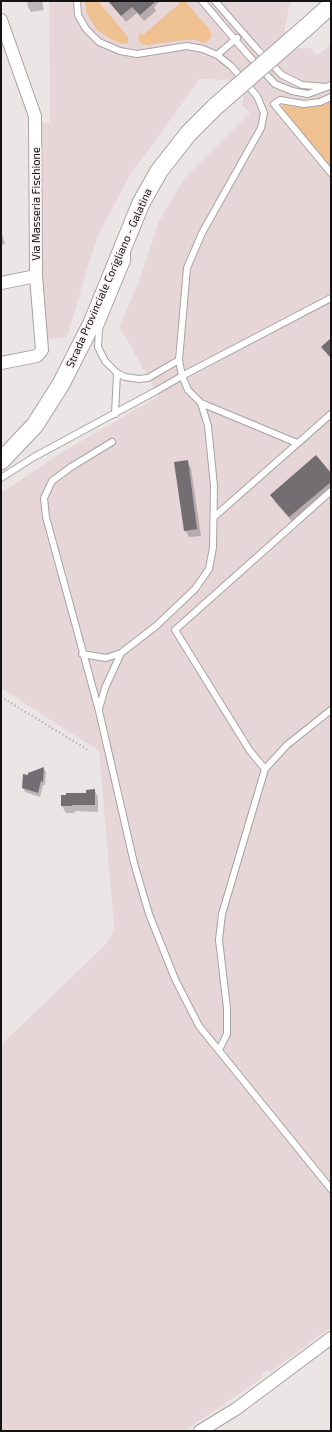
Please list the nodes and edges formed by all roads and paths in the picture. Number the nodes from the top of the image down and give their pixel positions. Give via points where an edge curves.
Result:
1 (77, 1) edge
2 (202, 1) edge
3 (215, 1) edge
4 (331, 5) edge
5 (1, 20) edge
6 (243, 34) junction
7 (235, 40) junction
8 (217, 55) junction
9 (329, 86) edge
10 (331, 97) edge
11 (331, 173) edge
12 (127, 235) junction
13 (36, 276) junction
14 (1, 283) edge
15 (331, 298) edge
16 (179, 360) junction
17 (1, 363) edge
18 (117, 373) junction
19 (182, 376) junction
20 (201, 403) junction
21 (115, 414) junction
22 (331, 414) edge
23 (112, 442) dead end
24 (297, 444) junction
25 (1, 461) edge
26 (1, 478) edge
27 (331, 491) edge
28 (214, 517) junction
29 (121, 653) junction
30 (82, 654) junction
31 (1, 697) edge
32 (331, 710) edge
33 (99, 711) junction
34 (88, 750) dead end
35 (265, 769) junction
36 (219, 1050) junction
37 (331, 1189) edge
38 (331, 1338) edge
39 (200, 1431) edge

1 - 8 lane via 78,15 86,29 100,42 120,51 137,54 186,46
2 - 7 lane
3 - 6 lane
4 - 12 main road, Strada Provinciale Corigliano - Galatina, bridge via 216,106 188,134 159,171 140,203
5 - 13 street, Via Masseria Fischione via 35,116
6 - 7 lane
6 - 9 lane via 282,75 302,85
7 - 8 lane
7 - 9 lane via 275,84 308,94
8 - 16 lane via 231,66 257,96 264,113 261,128 202,233 187,268
10 - 11 lane via 320,102 304,104 280,100 274,104
12 - 18 lane via 127,261 99,329 98,347 105,362
12 - 25 main road, Strada Provinciale Corigliano - Galatina via 92,323 61,384 35,425
13 - 14 street
13 - 17 street, Via Masseria Fischione via 42,350 37,356
15 - 19 lane
16 - 18 lane via 148,378 125,377
16 - 19 lane
18 - 21 lane
19 - 20 lane via 188,390
19 - 21 lane
20 - 24 lane
20 - 28 lane via 208,426 214,486
21 - 26 lane via 34,457
22 - 24 lane
23 - 30 lane via 70,466 52,481 44,498 46,517
24 - 28 lane
27 - 35 lane via 176,630 250,751
28 - 29 lane via 209,569 195,589 156,626
29 - 30 lane via 106,658
29 - 33 lane via 105,688
30 - 33 lane
31 - 34 path
32 - 35 lane via 287,745
33 - 36 lane via 134,863 149,914 175,979 198,1026
35 - 36 lane via 222,914 219,940 227,1008 227,1034
36 - 37 lane
38 - 39 street via 236,1409

